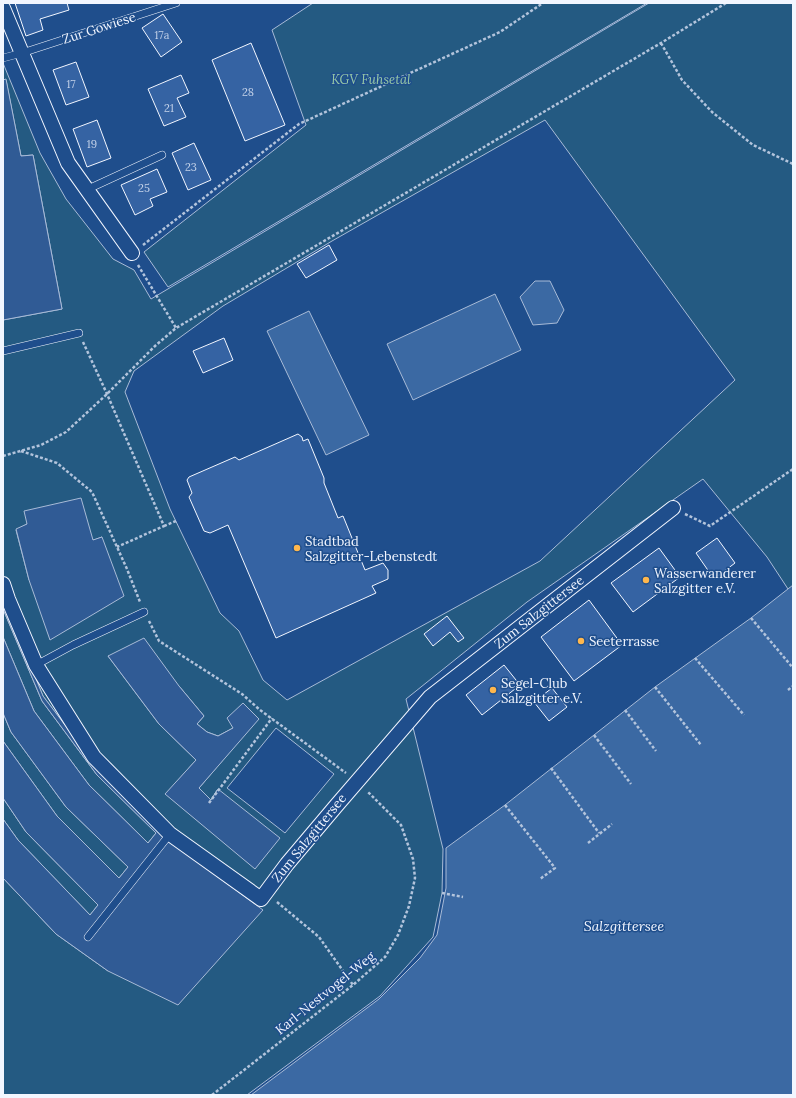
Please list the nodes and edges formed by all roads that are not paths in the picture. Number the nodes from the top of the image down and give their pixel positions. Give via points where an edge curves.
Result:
1 (176, 3) edge
2 (3, 8) edge
3 (22, 54) junction
4 (3, 58) edge
5 (162, 155) dead end
6 (86, 190) junction
7 (132, 253) road end
8 (79, 333) road end
9 (3, 351) edge
10 (673, 508) road end
11 (3, 584) edge
12 (144, 612) road end
13 (36, 665) junction
14 (170, 834) junction
15 (88, 937) dead end

1 - 3 lane, Zur Gowiese
2 - 3 street
3 - 4 lane, Zur Gowiese
3 - 6 street via 68,163
5 - 6 lane
6 - 7 street
8 - 9 lane
10 - 14 street, Zum Salzgittersee via 430,697 287,864 261,899
11 - 13 street, Zum Salzgittersee
12 - 13 lane
13 - 14 street, Zum Salzgittersee via 94,757
14 - 15 lane

